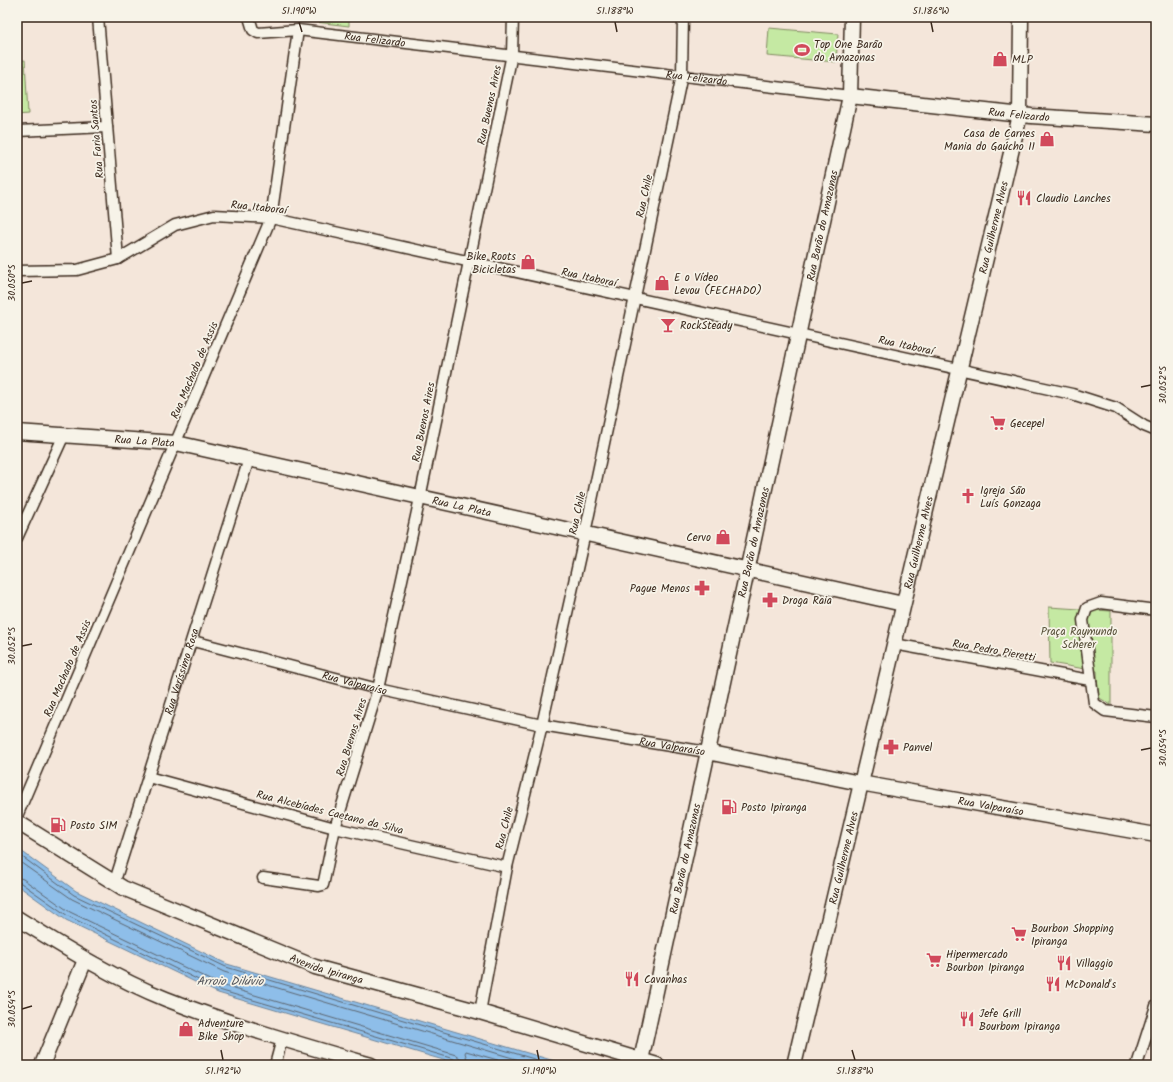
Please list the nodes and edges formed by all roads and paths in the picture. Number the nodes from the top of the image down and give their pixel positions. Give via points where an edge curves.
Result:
1 (98, 17) edge
2 (249, 17) edge
3 (513, 17) edge
4 (683, 17) edge
5 (852, 17) edge
6 (1021, 17) edge
7 (298, 30) junction
8 (512, 54) junction
9 (682, 75) junction
10 (850, 96) junction
11 (1020, 115) junction
12 (1156, 124) edge
13 (107, 127) junction
14 (17, 131) edge
15 (271, 218) junction
16 (118, 258) junction
17 (468, 263) junction
18 (17, 271) edge
19 (635, 299) junction
20 (797, 334) junction
21 (959, 369) junction
22 (1156, 431) edge
23 (17, 432) edge
24 (64, 435) junction
25 (176, 443) junction
26 (249, 459) junction
27 (420, 498) junction
28 (584, 533) junction
29 (17, 538) edge
30 (746, 570) junction
31 (903, 604) junction
32 (1156, 610) edge
33 (192, 641) junction
34 (894, 644) junction
35 (1090, 680) junction
36 (378, 689) junction
37 (1156, 717) edge
38 (542, 725) junction
39 (707, 752) junction
40 (148, 777) junction
41 (860, 783) junction
42 (17, 816) edge
43 (17, 822) edge
44 (336, 828) junction
45 (1156, 835) edge
46 (507, 867) junction
47 (263, 878) dead end
48 (114, 884) junction
49 (17, 918) edge
50 (85, 960) junction
51 (1156, 1006) edge
52 (480, 1012) junction
53 (282, 1039) junction
54 (640, 1063) edge
55 (42, 1065) edge
56 (276, 1065) edge
57 (371, 1065) edge
58 (657, 1065) edge
59 (794, 1065) edge
60 (1137, 1065) edge

1 - 13 street, Rua Faria Santos
2 - 7 street, Rua Felizardo via 252,30 258,33
3 - 8 street, Rua Buenos Aires
4 - 9 street, Rua Chile
5 - 10 main road, Rua Barão do Amazonas
6 - 11 main road, Rua Guilherme Alves
7 - 8 street, Rua Felizardo
7 - 15 street, Rua Machado de Assis
8 - 9 street, Rua Felizardo
8 - 17 street, Rua Buenos Aires
9 - 10 street, Rua Felizardo
9 - 19 street, Rua Chile
10 - 11 main road, Rua Felizardo
10 - 20 main road, Rua Barão do Amazonas
11 - 12 main road, Rua Felizardo
11 - 21 main road, Rua Guilherme Alves
13 - 14 street
13 - 16 street, Rua Faria Santos
15 - 16 street, Rua Itaboraí via 214,215 182,223
15 - 17 street, Rua Itaboraí
15 - 25 street, Rua Machado de Assis
16 - 18 street, Rua Itaboraí via 76,270
17 - 19 street, Rua Itaboraí
17 - 27 street, Rua Buenos Aires
19 - 20 street, Rua Itaboraí
19 - 28 street, Rua Chile
20 - 21 street, Rua Itaboraí
20 - 30 main road, Rua Barão do Amazonas
21 - 22 street, Rua Itaboraí via 1072,394 1116,408
21 - 31 main road, Rua Guilherme Alves
23 - 24 main road, Rua La Plata
24 - 25 main road, Rua La Plata
24 - 29 street
25 - 26 main road, Rua La Plata
25 - 42 street, Rua Machado de Assis
26 - 27 main road, Rua La Plata
26 - 33 street, Rua Veríssimo Rosa
27 - 28 main road, Rua La Plata
27 - 36 street, Rua Buenos Aires
28 - 30 main road, Rua La Plata
28 - 38 street, Rua Chile
30 - 31 main road, Rua La Plata
30 - 39 main road, Rua Barão do Amazonas
31 - 34 main road, Rua Guilherme Alves
32 - 35 street via 1101,604 1087,608 1083,620
33 - 36 street, Rua Valparaíso
33 - 40 street, Rua Veríssimo Rosa
34 - 35 street, Rua Pedro Pieretti
34 - 41 main road, Rua Guilherme Alves
35 - 37 street via 1094,703 1105,711
36 - 38 street, Rua Valparaíso
36 - 44 street, Rua Buenos Aires
38 - 39 street, Rua Valparaíso
38 - 46 street, Rua Chile
39 - 41 main road, Rua Valparaíso
39 - 54 main road, Rua Barão do Amazonas
40 - 44 street, Rua Alcebíades Caetano da Silva
40 - 48 street, Rua Veríssimo Rosa
41 - 45 main road, Rua Valparaíso
41 - 59 main road, Rua Guilherme Alves
43 - 48 main road, Avenida Ipiranga
44 - 46 street, Rua Alcebíades Caetano da Silva
44 - 47 street, Rua Buenos Aires via 323,885
46 - 52 street, Rua Chile
48 - 52 main road, Avenida Ipiranga via 315,968
49 - 50 main road
50 - 53 main road via 165,999
50 - 55 main road
51 - 60 street
52 - 54 main road, Avenida Ipiranga
53 - 56 street
53 - 57 main road
54 - 58 main road, Avenida Ipiranga

